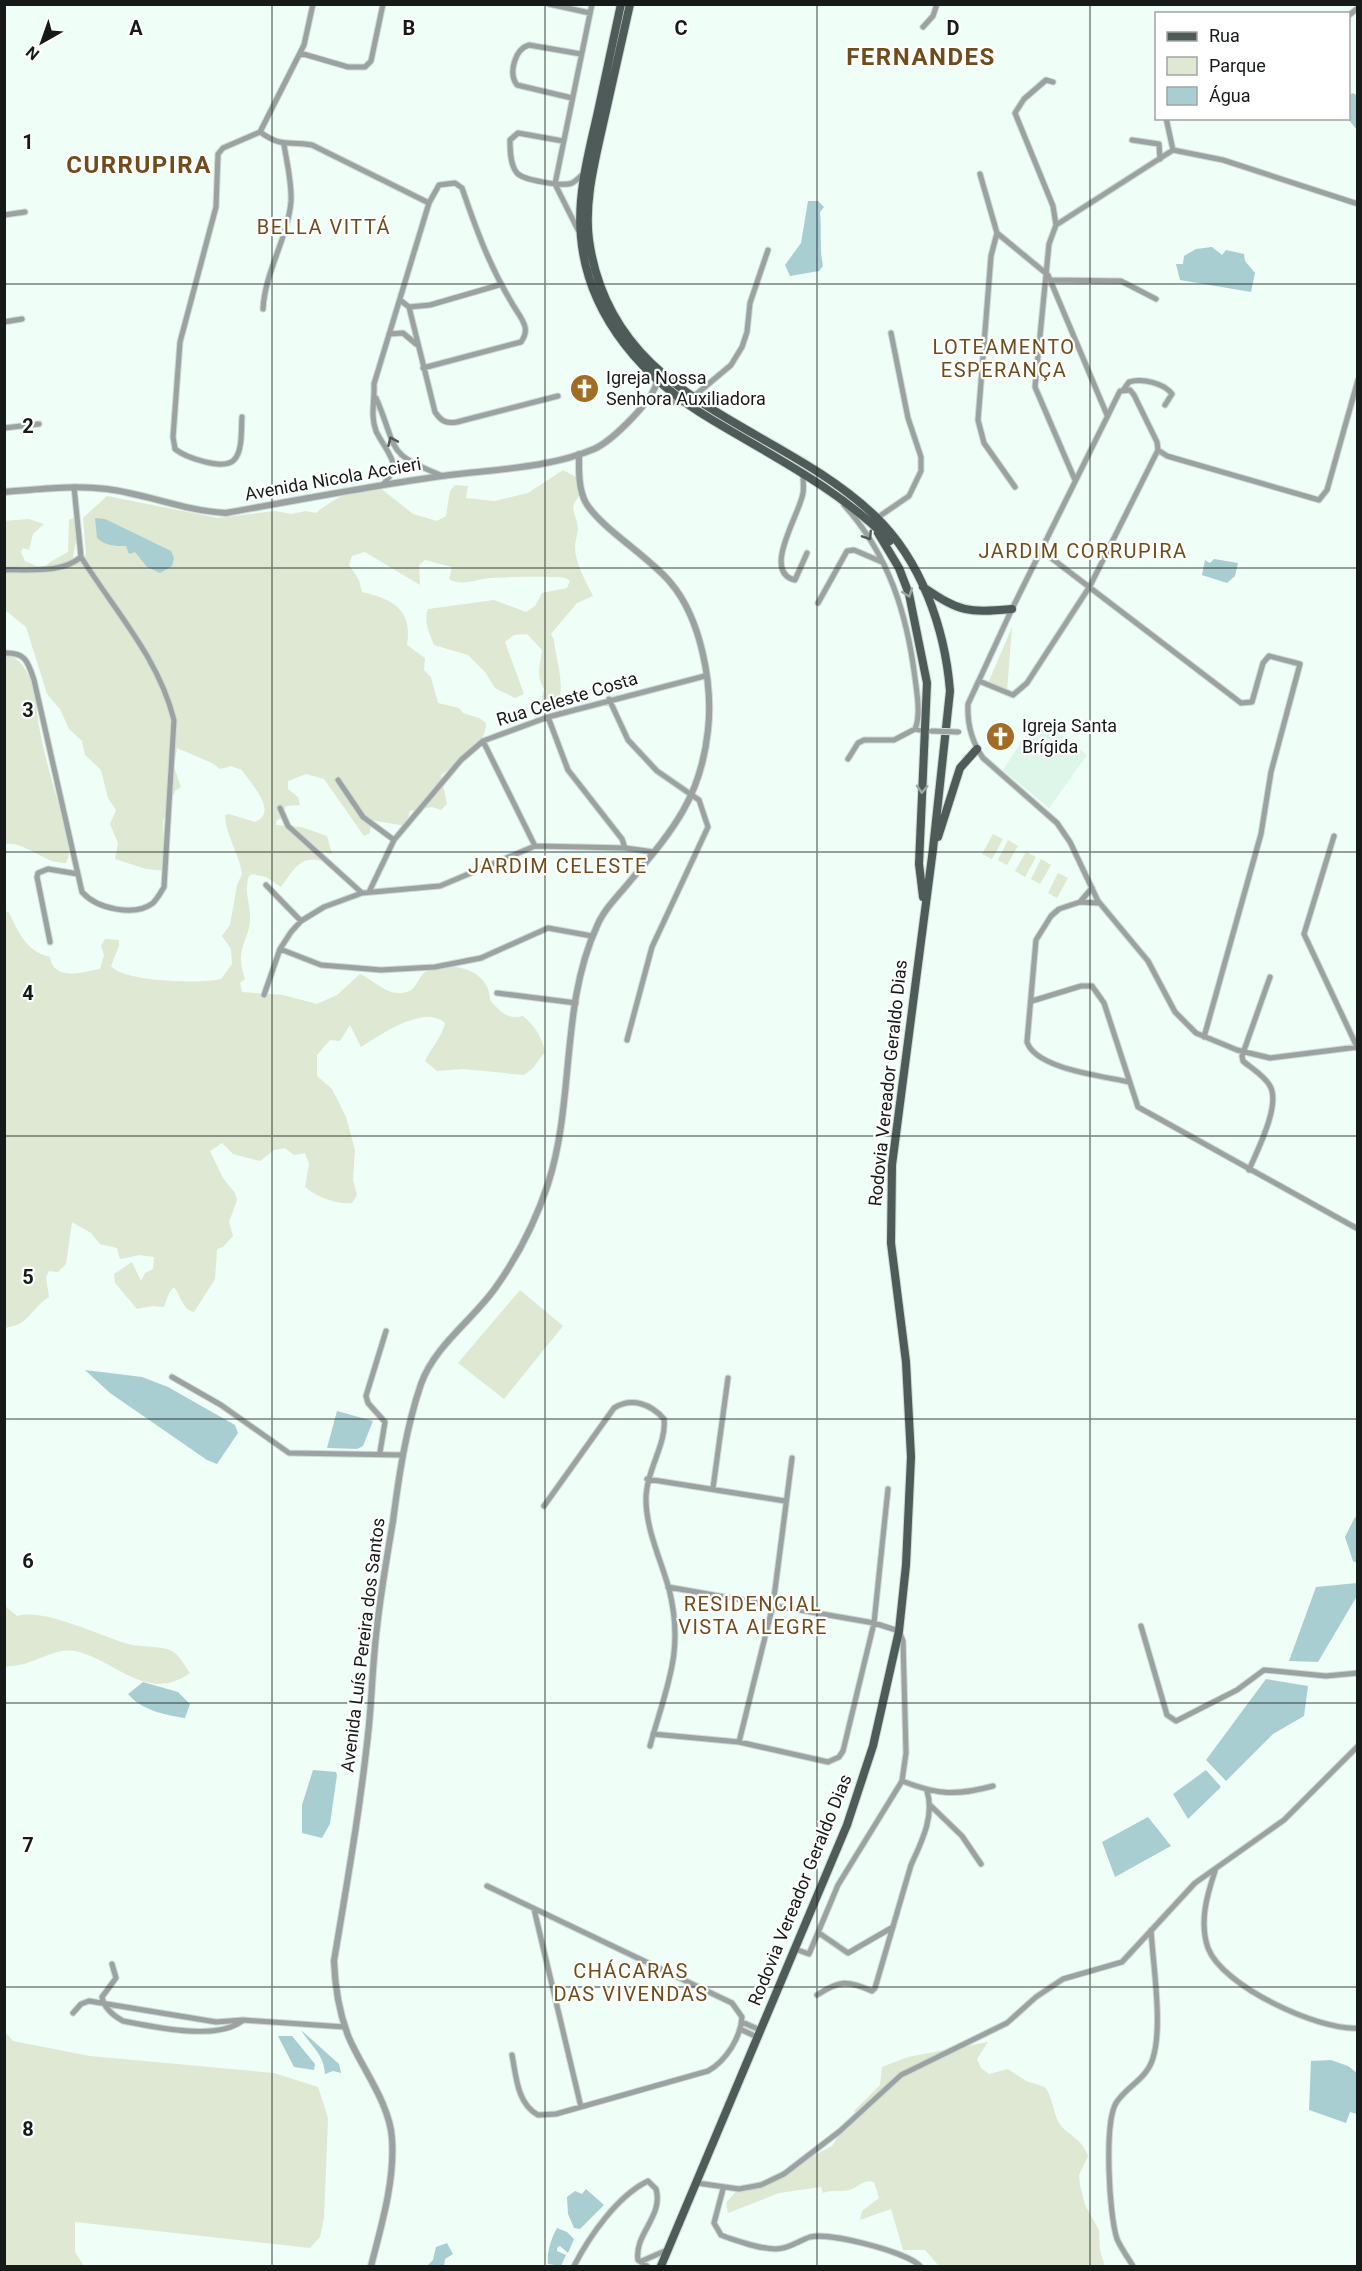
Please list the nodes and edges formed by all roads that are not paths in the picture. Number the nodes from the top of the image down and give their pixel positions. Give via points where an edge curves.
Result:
1 (314, 4) edge
2 (383, 4) edge
3 (549, 4) edge
4 (592, 4) edge
5 (621, 4) edge
6 (630, 4) edge
7 (937, 4) edge
8 (590, 13) junction
9 (923, 27) dead end
10 (300, 53) junction
11 (581, 54) junction
12 (1053, 82) dead end
13 (572, 98) junction
14 (1166, 120) edge
15 (260, 132) junction
16 (1132, 140) dead end
17 (563, 141) junction
18 (284, 145) junction
19 (1173, 150) junction
20 (1160, 159) junction
21 (585, 173) junction
22 (980, 174) dead end
23 (555, 184) junction
24 (429, 203) junction
25 (1358, 204) edge
26 (25, 212) dead end
27 (4, 215) edge
28 (1054, 228) junction
29 (997, 233) junction
30 (581, 237) junction
31 (768, 250) dead end
32 (1049, 277) junction
33 (499, 285) junction
34 (1156, 299) dead end
35 (400, 300) junction
36 (409, 307) junction
37 (263, 309) dead end
38 (22, 320) dead end
39 (4, 322) edge
40 (891, 333) dead end
41 (389, 334) junction
42 (417, 346) junction
43 (423, 368) junction
44 (1358, 380) edge
45 (657, 381) junction
46 (1122, 390) junction
47 (558, 396) dead end
48 (375, 397) junction
49 (692, 398) junction
50 (649, 401) junction
51 (683, 402) junction
52 (1165, 405) dead end
53 (1107, 415) junction
54 (243, 417) dead end
55 (39, 424) dead end
56 (4, 428) edge
57 (1158, 450) junction
58 (579, 454) junction
59 (412, 464) junction
60 (395, 469) junction
61 (803, 475) junction
62 (443, 476) junction
63 (1075, 480) junction
64 (383, 485) junction
65 (74, 487) junction
66 (1015, 487) dead end
67 (831, 491) junction
68 (4, 492) edge
69 (874, 520) junction
70 (1042, 551) junction
71 (807, 553) dead end
72 (81, 557) junction
73 (882, 562) junction
74 (4, 570) edge
75 (922, 585) junction
76 (1090, 586) junction
77 (818, 603) dead end
78 (1012, 609) junction
79 (4, 653) edge
80 (705, 676) junction
81 (979, 681) junction
82 (609, 699) junction
83 (548, 717) junction
84 (915, 729) junction
85 (928, 731) junction
86 (970, 731) junction
87 (483, 741) junction
88 (977, 749) junction
89 (848, 759) dead end
90 (338, 780) dead end
91 (693, 796) junction
92 (280, 808) dead end
93 (1334, 836) dead end
94 (394, 840) junction
95 (535, 846) junction
96 (625, 848) junction
97 (933, 849) junction
98 (654, 852) junction
99 (78, 874) junction
100 (266, 885) dead end
101 (1092, 888) junction
102 (369, 892) junction
103 (362, 893) junction
104 (1080, 902) junction
105 (1099, 903) junction
106 (924, 910) junction
107 (301, 921) junction
108 (592, 936) junction
109 (50, 942) dead end
110 (280, 949) junction
111 (1270, 977) dead end
112 (497, 993) dead end
113 (264, 995) dead end
114 (1032, 1001) junction
115 (576, 1003) junction
116 (1204, 1037) junction
117 (627, 1040) dead end
118 (1357, 1048) edge
119 (1243, 1052) junction
120 (1129, 1082) junction
121 (1249, 1170) junction
122 (1358, 1229) edge
123 (386, 1330) dead end
124 (172, 1377) dead end
125 (728, 1378) dead end
126 (380, 1452) junction
127 (403, 1455) junction
128 (792, 1458) dead end
129 (647, 1479) junction
130 (713, 1488) junction
131 (888, 1489) dead end
132 (785, 1500) junction
133 (544, 1506) dead end
134 (669, 1587) junction
135 (773, 1605) junction
136 (874, 1623) junction
137 (1141, 1626) dead end
138 (899, 1631) junction
139 (1358, 1673) edge
140 (653, 1734) junction
141 (739, 1742) junction
142 (650, 1746) dead end
143 (1358, 1746) edge
144 (902, 1781) junction
145 (993, 1786) dead end
146 (927, 1791) junction
147 (931, 1806) junction
148 (981, 1864) dead end
149 (1216, 1870) junction
150 (487, 1886) dead end
151 (534, 1909) junction
152 (893, 1927) junction
153 (1151, 1930) junction
154 (819, 1933) junction
155 (795, 1949) junction
156 (112, 1964) dead end
157 (817, 1995) dead end
158 (106, 2005) junction
159 (73, 2013) dead end
160 (243, 2020) junction
161 (741, 2026) junction
162 (345, 2027) junction
163 (1358, 2028) edge
164 (758, 2033) junction
165 (512, 2055) dead end
166 (580, 2107) junction
167 (697, 2183) junction
168 (723, 2188) junction
169 (668, 2249) junction
170 (642, 2261) junction
171 (371, 2266) edge
172 (574, 2266) edge
173 (647, 2266) edge
174 (661, 2266) edge
175 (920, 2266) edge
176 (1133, 2266) edge

1 - 10 street
2 - 10 street via 371,61 365,67 348,67
3 - 8 street
4 - 8 street
5 - 21 main road, Rodovia Vereador Geraldo Dias
6 - 49 main road, Rodovia Vereador Geraldo Dias via 594,164 589,238 600,283 617,318 645,356
7 - 9 street
8 - 11 street
10 - 15 street
11 - 13 street
11 - 13 street via 529,45 516,54 513,75 517,85
12 - 28 street via 1046,80 1035,88 1015,113 1053,206
13 - 17 street
14 - 19 street
15 - 18 street
15 - 54 street via 223,148 216,160 216,207 180,342 175,449 184,457 227,463 239,449
16 - 20 street via 1159,144
17 - 23 street
17 - 23 street via 524,133 510,140 513,166 518,174
18 - 24 street via 312,144
18 - 37 street via 291,199
19 - 20 street
19 - 25 street via 1222,160
20 - 28 street
21 - 23 street via 572,183
21 - 30 main road, Rodovia Vereador Geraldo Dias
22 - 29 street
23 - 30 street
24 - 33 street via 440,184 447,182 462,188
24 - 35 street
26 - 27 street
28 - 32 street
29 - 32 street
29 - 66 street via 978,420 984,443
30 - 45 main road, Rodovia Vereador Geraldo Dias via 585,263 601,305 626,345
31 - 49 street via 750,303 742,347 731,365
32 - 34 street via 1121,281
32 - 53 street
32 - 63 street via 1035,387
33 - 36 street via 430,305
33 - 43 street via 526,326 521,342
35 - 36 street
35 - 41 street
36 - 42 street
38 - 39 street
40 - 69 street via 921,471 909,496
41 - 42 street via 403,333
41 - 48 street via 374,384
42 - 43 street
43 - 47 street via 435,412 444,422
44 - 57 street via 1327,490 1319,500 1167,456
45 - 50 street, Avenida Nicola Accieri
45 - 51 main road, Rodovia Vereador Geraldo Dias
46 - 52 street via 1136,380 1162,386 1173,394
46 - 53 street
46 - 57 street via 1134,395
59 -> 48 street via 393,447
48 - 60 street via 372,410 376,430
49 - 69 main road, Rodovia Vereador Geraldo Dias via 848,493
50 - 51 street
50 - 58 street, Avenida Nicola Accieri via 609,440
51 - 61 main road, Rodovia Vereador Geraldo Dias
53 - 63 street
55 - 56 street
57 - 76 street
58 - 62 street, Avenida Nicola Accieri via 514,468
58 - 80 street, Avenida Luís Pereira dos Santos via 580,482 586,502 658,569 685,603
59 - 60 street
59 - 62 street
60 - 64 street
61 - 67 main road, Rodovia Vereador Geraldo Dias
61 - 71 street via 803,493 781,552 787,578 795,580
62 - 64 street, Avenida Nicola Accieri
63 - 70 street
64 - 65 street, Avenida Nicola Accieri via 226,513 110,489
65 - 68 street, Avenida Nicola Accieri
65 - 72 street
67 - 69 main road, Rodovia Vereador Geraldo Dias
67 -> 73 street via 869,537
69 - 75 main road, Rodovia Vereador Geraldo Dias
69 -> 85 main road via 898,568 916,618 927,683
70 - 76 street
70 - 78 street
72 - 74 street via 57,568
72 - 99 street via 142,645 168,695 174,720 164,887 159,896 138,910 104,906 82,892
73 - 77 street via 854,550 847,551
73 - 84 street via 907,623 916,690
75 - 78 main road via 962,610
75 - 97 main road, Rodovia Vereador Geraldo Dias via 944,648 950,691
76 - 81 street via 1020,692 1006,694
76 - 116 street via 1240,703 1252,702 1263,663 1269,656 1300,664 1271,772 1261,834
78 - 81 street
79 - 99 street via 22,655 34,680
80 - 82 street, Rua Celeste Costa
80 - 91 street, Avenida Luís Pereira dos Santos via 709,727
81 - 86 street via 968,704
82 - 83 street, Rua Celeste Costa
82 - 91 street via 634,747 657,771
83 - 87 street, Rua Celeste Costa
83 - 96 street via 568,770
84 - 85 street
84 - 89 street via 894,740 864,740
85 - 86 street, bridge
85 -> 106 main road via 919,864
86 - 88 street
87 - 94 street, Rua Celeste Costa via 461,760
87 - 95 street
88 - 97 main road via 960,768
88 - 101 street via 1057,824
90 - 94 street via 363,817
91 - 98 street, Avenida Luís Pereira dos Santos
91 - 117 street via 699,800 708,827 652,947
92 - 103 street via 294,832
93 - 118 street via 1304,934
94 - 102 street, Rua Celeste Costa
95 - 96 street
95 - 102 street via 440,886
96 - 98 street
97 - 106 main road, Rodovia Vereador Geraldo Dias
98 - 108 street, Avenida Luís Pereira dos Santos via 603,914
99 - 109 street via 48,869 38,873
100 - 107 street
101 - 104 street
101 - 105 street
102 - 103 street
103 - 107 street via 324,907
104 - 105 street
104 - 114 street via 1059,909 1036,940
105 - 116 street via 1148,961 1175,1012
106 - 138 main road, Rodovia Vereador Geraldo Dias via 896,1129 890,1213 910,1410 910,1494
107 - 110 street
108 - 110 street via 548,928 481,958 435,967 381,970 321,965
108 - 115 street, Avenida Luís Pereira dos Santos
110 - 113 street
111 - 119 street
112 - 115 street
114 - 120 street via 1028,1042 1036,1056
114 - 120 street via 1092,986 1104,1003
115 - 127 street, Avenida Luís Pereira dos Santos via 559,1141 540,1205 495,1288 434,1359 423,1380
116 - 119 street
118 - 119 street via 1270,1058
119 - 121 street via 1243,1061 1268,1081 1273,1095 1272,1111
120 - 121 street via 1138,1107
121 - 122 street
123 - 126 street via 366,1396 385,1422
124 - 126 street via 289,1453
125 - 130 street
126 - 127 street
127 - 162 street, Avenida Luís Pereira dos Santos via 377,1627 364,1776 334,1961 335,1988
128 - 132 street
129 - 130 street
129 - 133 street via 663,1438 664,1419 640,1403 623,1402 605,1420
129 - 134 street via 651,1529
130 - 132 street
131 - 136 street
132 - 135 street
134 - 135 street
134 - 140 street via 676,1659
135 - 136 street
135 - 141 street
136 - 138 street
136 - 141 street via 863,1678 839,1757 828,1762
137 - 139 street via 1167,1715 1176,1721 1237,1690 1264,1670 1326,1676
138 - 144 street via 905,1664 906,1753
138 - 155 main road, Rodovia Vereador Geraldo Dias via 864,1775
140 - 141 street
140 - 142 street
143 - 149 street via 1284,1820
144 - 146 street
144 - 154 street via 838,1885
145 - 146 street via 952,1794
146 - 147 street
147 - 148 street via 962,1836
147 - 152 street
149 - 153 street via 1195,1883
149 - 163 street via 1206,1898 1204,1921 1208,1947 1218,1966 1258,1994 1295,2012 1329,2026
150 - 151 street
151 - 161 street via 732,2003 742,2017
151 - 166 street
152 - 154 street via 848,1953
152 - 157 street via 875,1989 845,1982
153 - 168 street via 1122,1962 1063,1979 1007,2022 901,2075 840,2131 784,2174 751,2188
153 - 176 street via 1156,2027 1153,2059 1146,2073 1115,2104 1110,2126 1112,2219 1118,2241
154 - 155 street via 809,1954
155 - 164 main road, Rodovia Vereador Geraldo Dias
156 - 158 street via 116,1978 102,1997
158 - 159 street via 89,2001
158 - 160 street via 216,2022
158 - 160 street via 123,2020 159,2028 225,2030
160 - 162 street
161 - 164 street
161 - 166 street via 724,2059 708,2071
162 - 171 street, Avenida Luís Pereira dos Santos via 388,2120 392,2138 386,2203
164 - 167 main road, Rodovia Vereador Geraldo Dias
165 - 166 street via 520,2093 532,2112 544,2116
167 - 168 street
167 - 169 main road, Rodovia Vereador Geraldo Dias
168 - 175 street via 714,2223 726,2237 774,2249 810,2237 836,2238 904,2256
169 - 170 street
169 - 174 main road, Rodovia Vereador Geraldo Dias
170 - 172 street via 638,2260 638,2246 658,2207 657,2189 650,2181 597,2228
170 - 173 street

